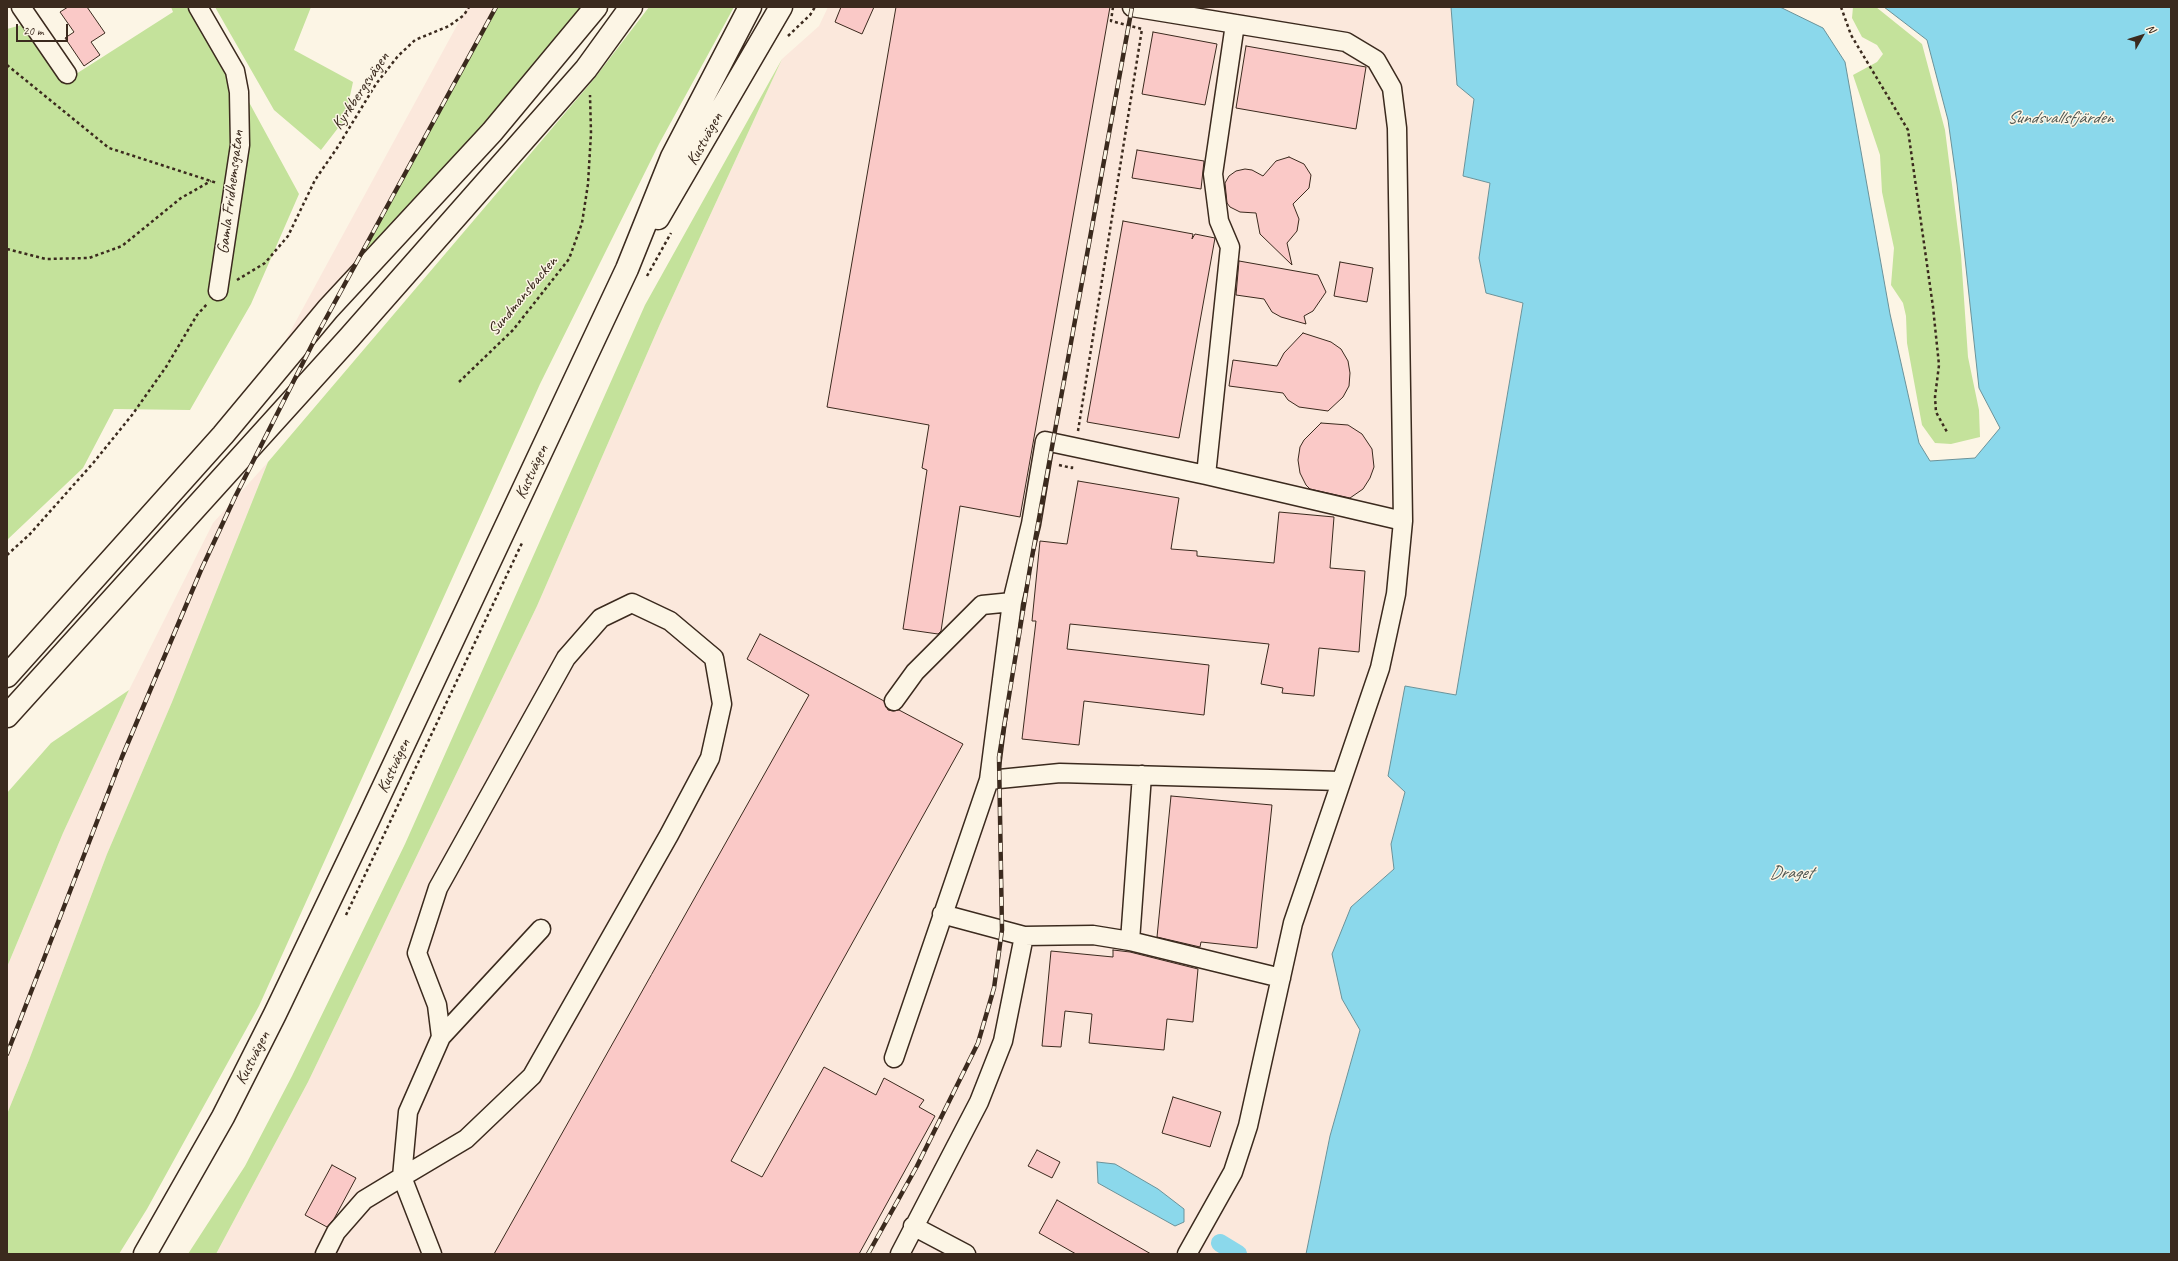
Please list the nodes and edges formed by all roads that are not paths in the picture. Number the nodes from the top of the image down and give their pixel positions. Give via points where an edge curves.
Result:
1 (11, 7) edge
2 (21, 7) edge
3 (198, 7) edge
4 (596, 7) edge
5 (631, 7) edge
6 (750, 7) edge
7 (781, 7) edge
8 (1132, 7) edge
9 (7, 12) edge
10 (1235, 24) junction
11 (67, 74) dead end
12 (627, 269) junction
13 (218, 291) road end
14 (1206, 476) junction
15 (1402, 521) junction
16 (1012, 602) junction
17 (7, 676) edge
18 (894, 701) dead end
19 (7, 716) edge
20 (1142, 775) junction
21 (989, 780) junction
22 (1340, 781) junction
23 (942, 914) junction
24 (542, 928) dead end
25 (1024, 936) junction
26 (1130, 940) junction
27 (1281, 978) junction
28 (442, 1036) junction
29 (894, 1058) dead end
30 (402, 1177) junction
31 (913, 1226) junction
32 (144, 1254) edge
33 (325, 1254) edge
34 (432, 1254) edge
35 (900, 1254) edge
36 (966, 1254) edge
37 (1187, 1254) edge

1 - 9 street
2 - 11 street
3 - 13 street, Gamla Fridhemsgatan via 235,71 239,92 240,145
4 - 17 main road via 492,132 328,309 223,435
5 - 19 main road via 586,68 349,338
6 - 12 main road, Kustvägen via 672,157
7 - 12 main road, Kustvägen via 684,176
8 - 10 street
10 - 14 street via 1213,174 1219,221 1230,248
10 - 15 street via 1346,42 1376,60 1392,88 1397,128
12 - 32 main road, Kustvägen via 275,1014 223,1117
14 - 15 street
14 - 16 street via 1045,442 1031,524
15 - 22 street via 1396,594 1380,668
16 - 18 street via 982,605 915,672
16 - 21 street
20 - 21 street via 1060,773
20 - 22 street
20 - 26 street
21 - 23 street
22 - 27 street via 1293,923
23 - 25 street
23 - 29 street
24 - 28 street
25 - 26 street via 1093,935
25 - 31 street via 1004,1041 979,1102
26 - 27 street
27 - 37 street via 1248,1126 1233,1172
28 - 30 street via 408,1112
28 - 30 street via 437,1005 417,953 438,888 566,658 601,618 632,603 670,621 714,658 722,704 710,758 532,1076 466,1139
30 - 33 street via 364,1200 336,1232
30 - 34 street
31 - 35 street
31 - 36 street

